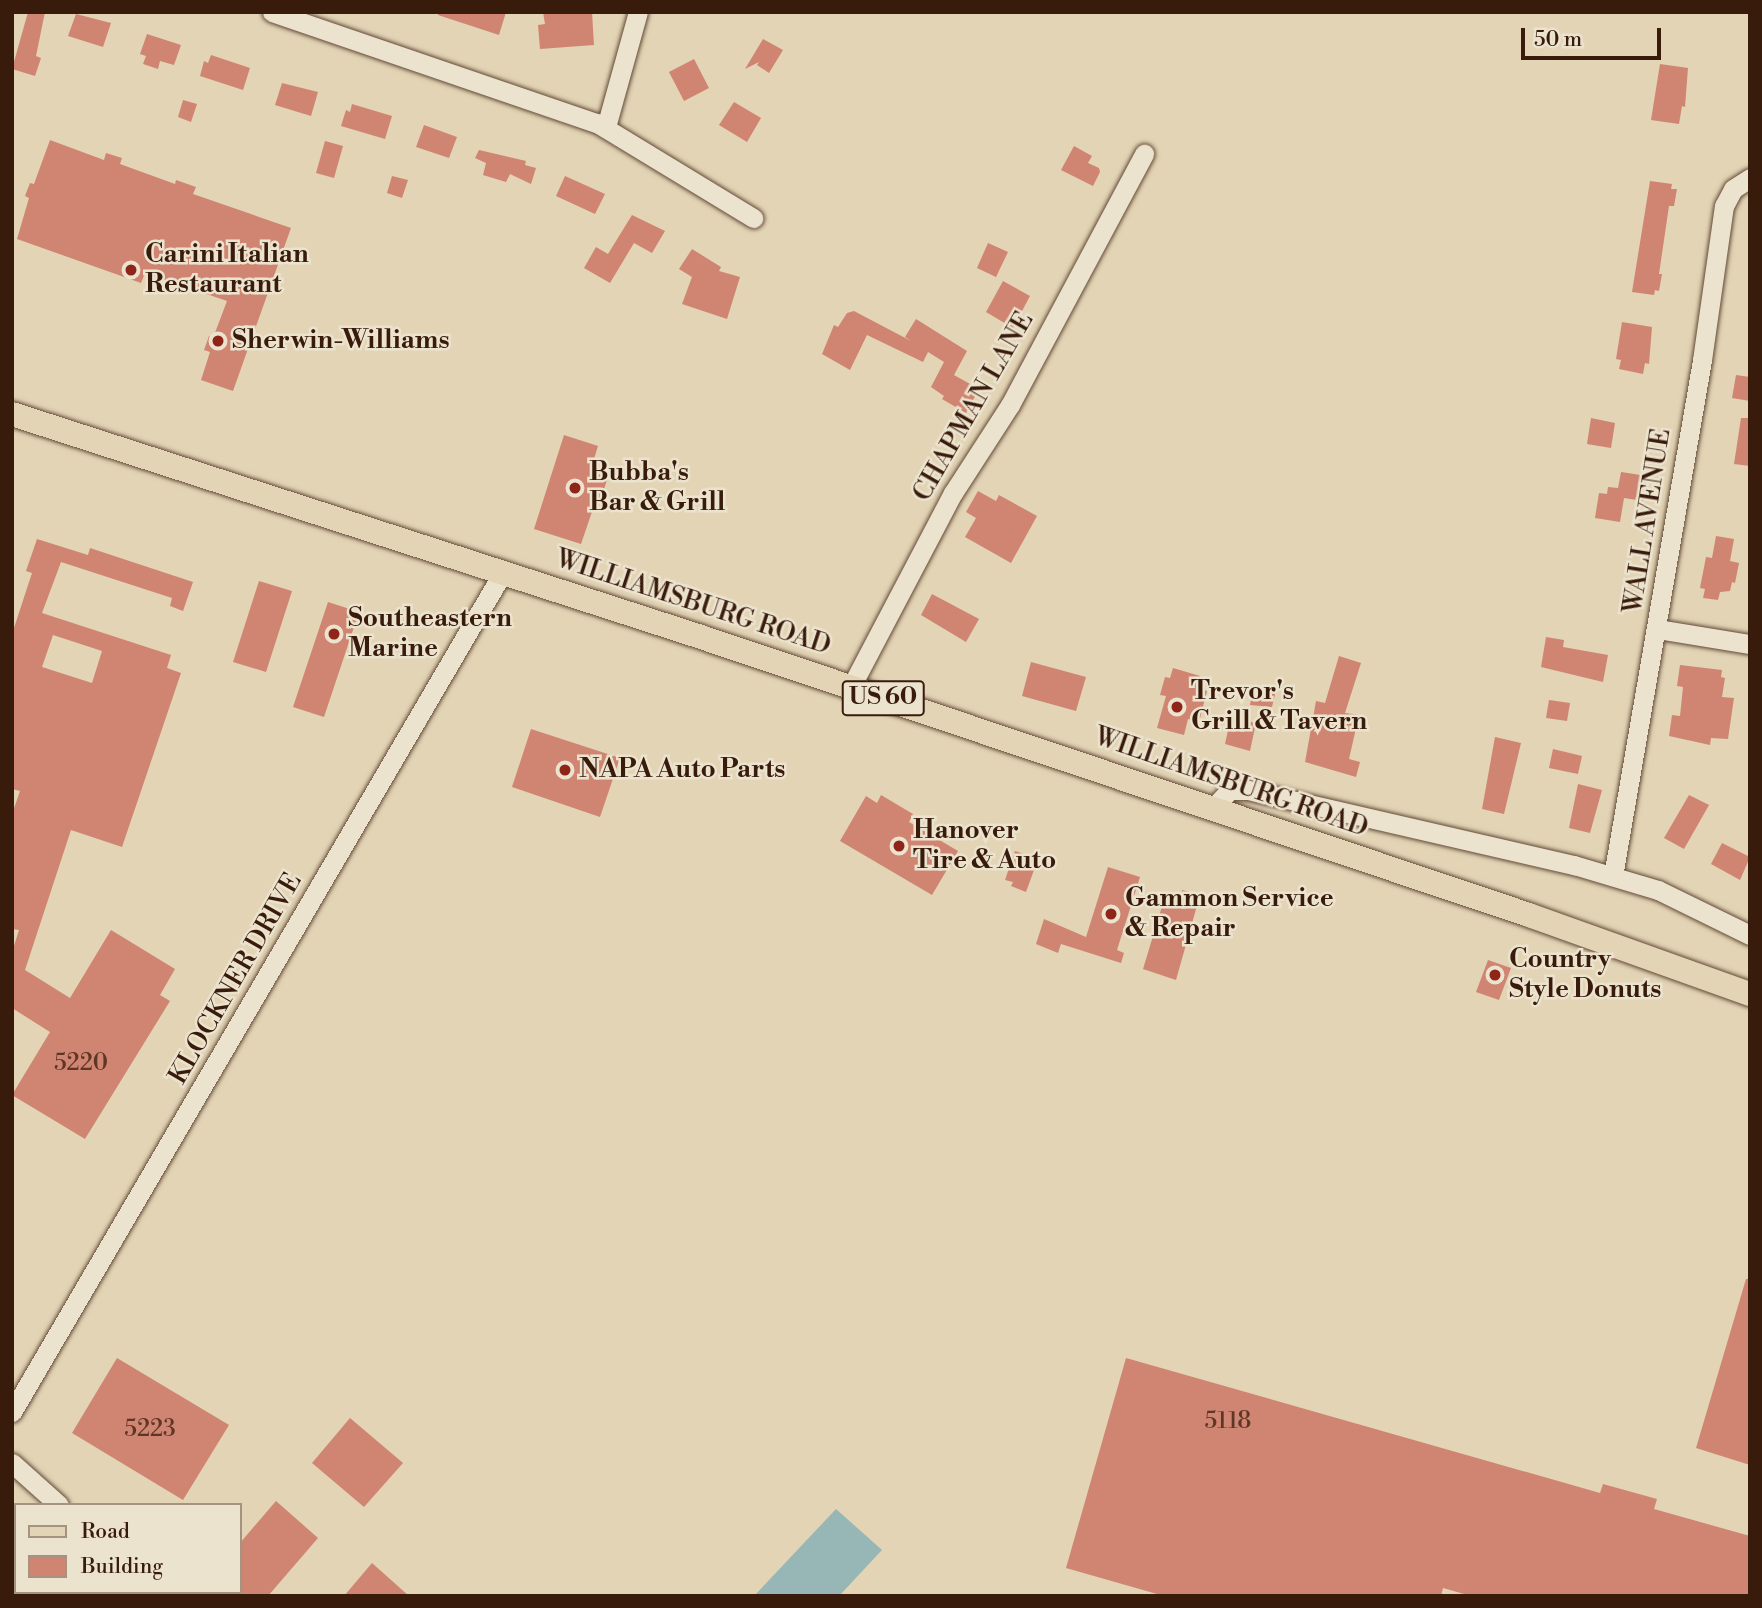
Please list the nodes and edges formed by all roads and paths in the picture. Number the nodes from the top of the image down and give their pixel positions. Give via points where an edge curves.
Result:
1 (272, 12) edge
2 (638, 12) edge
3 (324, 21) edge
4 (606, 127) junction
5 (1144, 154) dead end
6 (1746, 180) edge
7 (753, 218) dead end
8 (12, 414) edge
9 (503, 572) junction
10 (1657, 629) junction
11 (1750, 644) edge
12 (850, 687) junction
13 (1213, 808) junction
14 (1614, 876) junction
15 (1750, 935) edge
16 (1750, 993) edge
17 (12, 1412) edge
18 (12, 1463) edge
19 (57, 1503) edge

1 - 3 street
2 - 4 street
3 - 4 street
4 - 7 street
5 - 12 street, CHAPMAN LANE via 1010,405 953,493
6 - 10 street, WALL AVENUE via 1733,189 1724,206
8 - 9 main road, WILLIAMSBURG ROAD / US 60
9 - 12 main road, WILLIAMSBURG ROAD / US 60
9 - 17 street, KLOCKNER DRIVE
10 - 11 street
10 - 14 street, WALL AVENUE
12 - 13 main road, WILLIAMSBURG ROAD / US 60
13 - 14 street via 1230,790 1248,790
13 - 16 main road, WILLIAMSBURG ROAD / US 60
14 - 15 street via 1658,890
18 - 19 street

